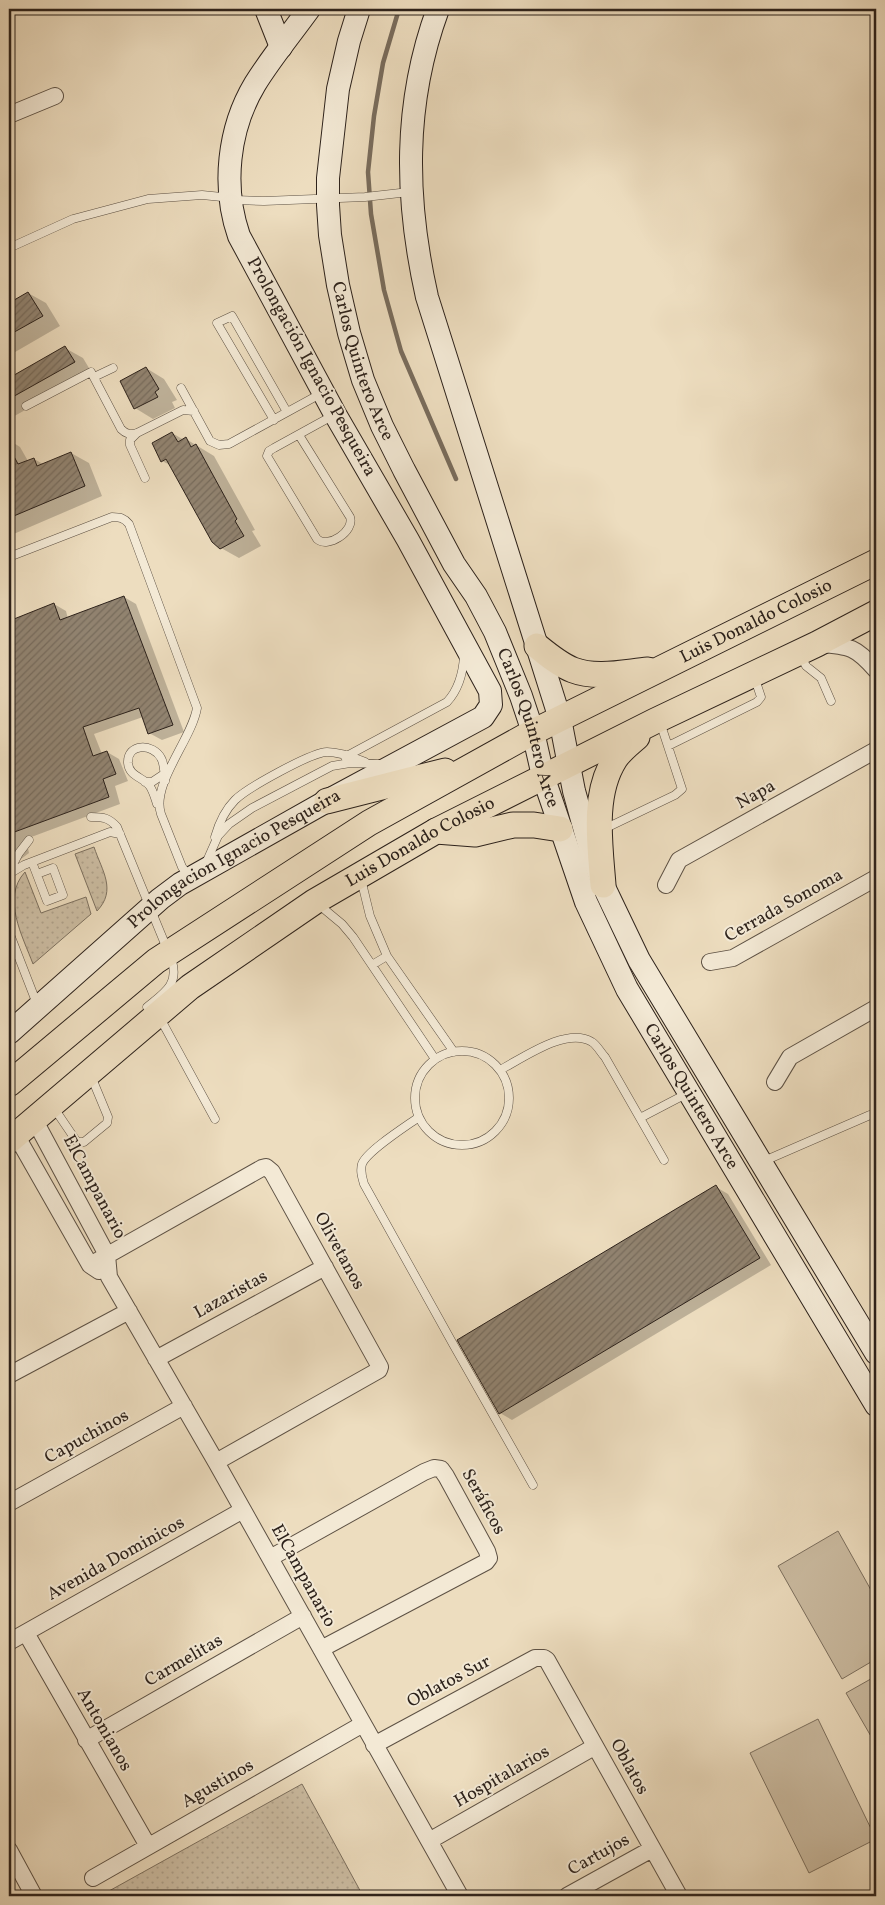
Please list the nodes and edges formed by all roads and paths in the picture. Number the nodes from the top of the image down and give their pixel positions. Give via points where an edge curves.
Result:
1 (266, 9) edge
2 (309, 9) edge
3 (358, 9) edge
4 (438, 9) edge
5 (281, 47) junction
6 (56, 96) dead end
7 (9, 115) edge
8 (229, 174) junction
9 (411, 192) junction
10 (202, 195) junction
11 (328, 197) junction
12 (230, 200) junction
13 (234, 222) junction
14 (9, 248) edge
15 (113, 368) dead end
16 (94, 377) junction
17 (181, 388) dead end
18 (323, 392) junction
19 (26, 406) dead end
20 (194, 411) junction
21 (287, 412) junction
22 (336, 414) junction
23 (274, 420) junction
24 (121, 429) junction
25 (137, 433) junction
26 (299, 435) junction
27 (131, 452) junction
28 (145, 478) dead end
29 (408, 540) junction
30 (9, 557) edge
31 (876, 562) edge
32 (454, 564) junction
33 (876, 613) edge
34 (464, 644) junction
35 (537, 646) junction
36 (809, 648) junction
37 (661, 669) junction
38 (876, 670) edge
39 (753, 674) junction
40 (831, 701) dead end
41 (483, 717) joint
42 (560, 719) junction
43 (657, 720) junction
44 (533, 732) junction
45 (668, 746) junction
46 (876, 750) edge
47 (348, 756) junction
48 (486, 759) junction
49 (371, 764) junction
50 (395, 764) junction
51 (569, 765) junction
52 (332, 766) junction
53 (171, 768) junction
54 (164, 774) junction
55 (544, 776) junction
56 (145, 782) junction
57 (165, 784) junction
58 (327, 801) junction
59 (159, 808) junction
60 (91, 817) dead end
61 (560, 829) junction
62 (436, 831) junction
63 (600, 831) junction
64 (120, 834) junction
65 (29, 840) dead end
66 (212, 847) junction
67 (32, 862) junction
68 (204, 869) junction
69 (9, 873) edge
70 (37, 874) dead end
71 (360, 874) junction
72 (876, 878) edge
73 (603, 885) junction
74 (666, 885) dead end
75 (314, 902) junction
76 (149, 908) junction
77 (9, 932) edge
78 (169, 952) junction
79 (387, 956) junction
80 (710, 962) dead end
81 (372, 965) junction
82 (38, 1007) junction
83 (876, 1008) edge
84 (149, 1014) junction
85 (9, 1033) edge
86 (109, 1044) dead end
87 (454, 1052) junction
88 (435, 1059) junction
89 (92, 1070) junction
90 (500, 1070) junction
91 (775, 1082) dead end
92 (9, 1084) edge
93 (688, 1093) junction
94 (870, 1116) dead end
95 (419, 1117) junction
96 (640, 1118) junction
97 (215, 1119) dead end
98 (28, 1125) edge
99 (719, 1146) junction
100 (664, 1160) dead end
101 (761, 1162) junction
102 (770, 1230) junction
103 (107, 1255) junction
104 (90, 1265) junction
105 (325, 1267) junction
106 (110, 1277) junction
107 (129, 1311) junction
108 (876, 1353) edge
109 (156, 1359) junction
110 (9, 1375) edge
111 (876, 1405) edge
112 (184, 1406) junction
113 (216, 1462) junction
114 (533, 1485) dead end
115 (9, 1504) edge
116 (243, 1510) junction
117 (270, 1558) junction
118 (303, 1616) junction
119 (26, 1633) junction
120 (9, 1642) edge
121 (321, 1650) junction
122 (544, 1658) joint
123 (363, 1724) junction
124 (86, 1740) junction
125 (374, 1745) junction
126 (594, 1747) junction
127 (429, 1841) junction
128 (148, 1846) junction
129 (652, 1849) junction
130 (9, 1850) edge
131 (15, 1876) edge
132 (93, 1878) dead end
133 (34, 1896) edge
134 (460, 1896) edge
135 (567, 1896) edge
136 (679, 1896) edge

1 - 5 main road
2 - 5 main road, Prolongación Ignacio Pesqueira
3 - 11 main road, Carlos Quintero Arce via 338,89
4 - 9 main road, Carlos Quintero Arce via 416,91 411,132
5 - 8 main road, Prolongación Ignacio Pesqueira via 254,85 241,113 232,143
6 - 7 street
8 - 10 lane via 224,185
8 - 12 main road, Prolongación Ignacio Pesqueira
9 - 11 lane
9 - 35 main road, Carlos Quintero Arce via 418,257 427,297
10 - 12 lane
10 - 13 lane via 223,205
10 - 14 lane via 148,199 103,210 48,229
11 - 12 lane
11 - 32 main road, Carlos Quintero Arce via 338,285 363,380 382,426
12 - 13 main road, Prolongación Ignacio Pesqueira
13 - 18 main road, Prolongación Ignacio Pesqueira
15 - 16 lane
16 - 19 lane via 91,372
16 - 24 lane
17 - 20 lane
18 - 21 lane
18 - 22 main road, Prolongación Ignacio Pesqueira
20 - 23 lane via 210,441 219,445 229,444
20 - 25 lane via 182,410
21 - 23 lane
21 - 23 lane via 232,316 217,323
22 - 26 lane
22 - 29 main road, Prolongación Ignacio Pesqueira
24 - 25 lane via 125,433
24 - 27 lane
25 - 27 lane via 130,440
26 - 26 lane via 269,451 267,456 317,540 327,544 346,532 352,522
27 - 28 lane
29 - 32 main road
29 - 34 main road, Prolongación Ignacio Pesqueira
30 - 53 lane via 112,517 125,519 197,708
31 - 37 main road, Luis Donaldo Colosio
32 - 44 main road, Carlos Quintero Arce via 495,632
33 - 36 main road, Luis Donaldo Colosio
34 - 41 main road, Prolongación Ignacio Pesqueira via 491,696 490,709
34 - 47 lane via 459,683 447,702
35 - 37 main road via 574,671 597,675
35 - 42 main road, Carlos Quintero Arce
36 - 38 street via 840,645 863,654
36 - 39 main road, Luis Donaldo Colosio
36 - 40 lane via 806,666 821,678
37 - 42 main road, Luis Donaldo Colosio
39 - 43 main road, Luis Donaldo Colosio
39 - 45 lane via 761,697 757,702
41 - 50 main road, Prolongacion Ignacio Pesqueira
42 - 44 main road, Luis Donaldo Colosio
42 - 51 main road, Carlos Quintero Arce
43 - 45 lane
43 - 51 main road, Luis Donaldo Colosio
43 - 63 main road via 615,758 601,797
44 - 48 main road, Luis Donaldo Colosio
44 - 55 main road, Carlos Quintero Arce
45 - 63 lane via 682,789
46 - 74 street, Napa via 679,860
47 - 49 lane
47 - 52 lane
47 - 66 lane via 326,752 315,755 248,790 237,798 222,818
48 - 58 main road
48 - 78 main road, Luis Donaldo Colosio via 369,823
49 - 50 lane
49 - 52 lane
50 - 58 main road, Prolongacion Ignacio Pesqueira
51 - 55 main road, Luis Donaldo Colosio
51 - 73 main road, Carlos Quintero Arce via 591,852
52 - 66 lane via 229,824
53 - 54 lane
53 - 57 lane
54 - 56 lane via 152,782
54 - 56 lane via 161,758 155,750 138,748 131,753 128,763 131,772
54 - 57 lane
55 - 61 main road, Carlos Quintero Arce
55 - 62 main road, Luis Donaldo Colosio
56 - 59 lane
57 - 59 lane via 159,796
58 - 68 main road, Prolongacion Ignacio Pesqueira
59 - 68 lane via 182,868 191,873
60 - 64 lane via 110,819
61 - 62 main road via 513,825 475,834
61 - 93 main road, Carlos Quintero Arce via 586,902 627,989
62 - 71 main road, Luis Donaldo Colosio
63 - 73 main road
64 - 67 lane via 110,832
64 - 76 lane
65 - 69 lane
66 - 68 lane
67 - 69 lane
67 - 70 lane
68 - 76 main road, Prolongacion Ignacio Pesqueira
71 - 75 main road, Luis Donaldo Colosio
71 - 79 lane via 370,916
72 - 80 street, Cerrada Sonoma via 733,958
73 - 101 main road, Carlos Quintero Arce via 639,960
75 - 81 lane via 342,924
75 - 84 main road, Luis Donaldo Colosio
76 - 78 lane
76 - 82 main road, Prolongacion Ignacio Pesqueira
77 - 82 lane
78 - 84 lane via 174,978
78 - 92 main road, Luis Donaldo Colosio
79 - 81 lane
79 - 87 lane
81 - 88 lane
82 - 85 main road, Prolongacion Ignacio Pesqueira
83 - 91 street via 790,1057
84 - 89 main road, Luis Donaldo Colosio
84 - 97 lane
86 - 89 lane
87 - 88 lane
87 - 90 lane via 471,1052 487,1058
88 - 95 lane via 417,1085 415,1105
89 - 98 main road, Luis Donaldo Colosio
89 - 98 lane via 108,1117 107,1123 84,1142
90 - 95 lane via 508,1089 508,1111 502,1124 486,1138 465,1145 451,1144 426,1129
90 - 96 lane via 560,1039 577,1037 593,1043 604,1057
93 - 96 lane
93 - 99 main road, Carlos Quintero Arce
94 - 101 lane
95 - 114 lane via 367,1155 361,1172 364,1184
96 - 100 lane
98 - 103 street, ElCampanario
98 - 104 street, ElCampanario
99 - 101 main road via 733,1155
99 - 102 main road, Carlos Quintero Arce
101 - 102 main road
101 - 108 main road, Carlos Quintero Arce
102 - 111 main road, Carlos Quintero Arce
103 - 104 street, Olivetanos
103 - 105 street, Olivetanos via 266,1167 272,1172
103 - 106 street, ElCampanario
104 - 106 street, ElCampanario
105 - 109 street, Lazaristas
105 - 113 street, Olivetanos via 379,1363 379,1370
106 - 107 street, ElCampanario
107 - 109 street, ElCampanario
107 - 110 street
109 - 112 street, ElCampanario
112 - 113 street, ElCampanario
112 - 115 street, Capuchinos
113 - 116 street, ElCampanario
116 - 117 street, ElCampanario
116 - 119 street, Avenida Dominicos
117 - 118 street, ElCampanario
117 - 121 street, Seráficos via 424,1472 441,1469 446,1476 487,1551 486,1562
118 - 121 street, ElCampanario
118 - 124 street, Carmelitas
119 - 120 street, Avenida Dominicos
119 - 124 street, Antonianos
121 - 123 street, ElCampanario
122 - 125 street, Oblatos Sur via 535,1658
122 - 126 street, Oblatos
123 - 125 street, ElCampanario
123 - 128 street, Agustinos
124 - 128 street, Antonianos
125 - 127 street, ElCampanario
126 - 127 street, Hospitalarios
126 - 129 street, Oblatos
127 - 134 street, ElCampanario
128 - 132 street, Agustinos
129 - 135 street, Cartujos
129 - 136 street, Oblatos
130 - 131 street
131 - 133 street

